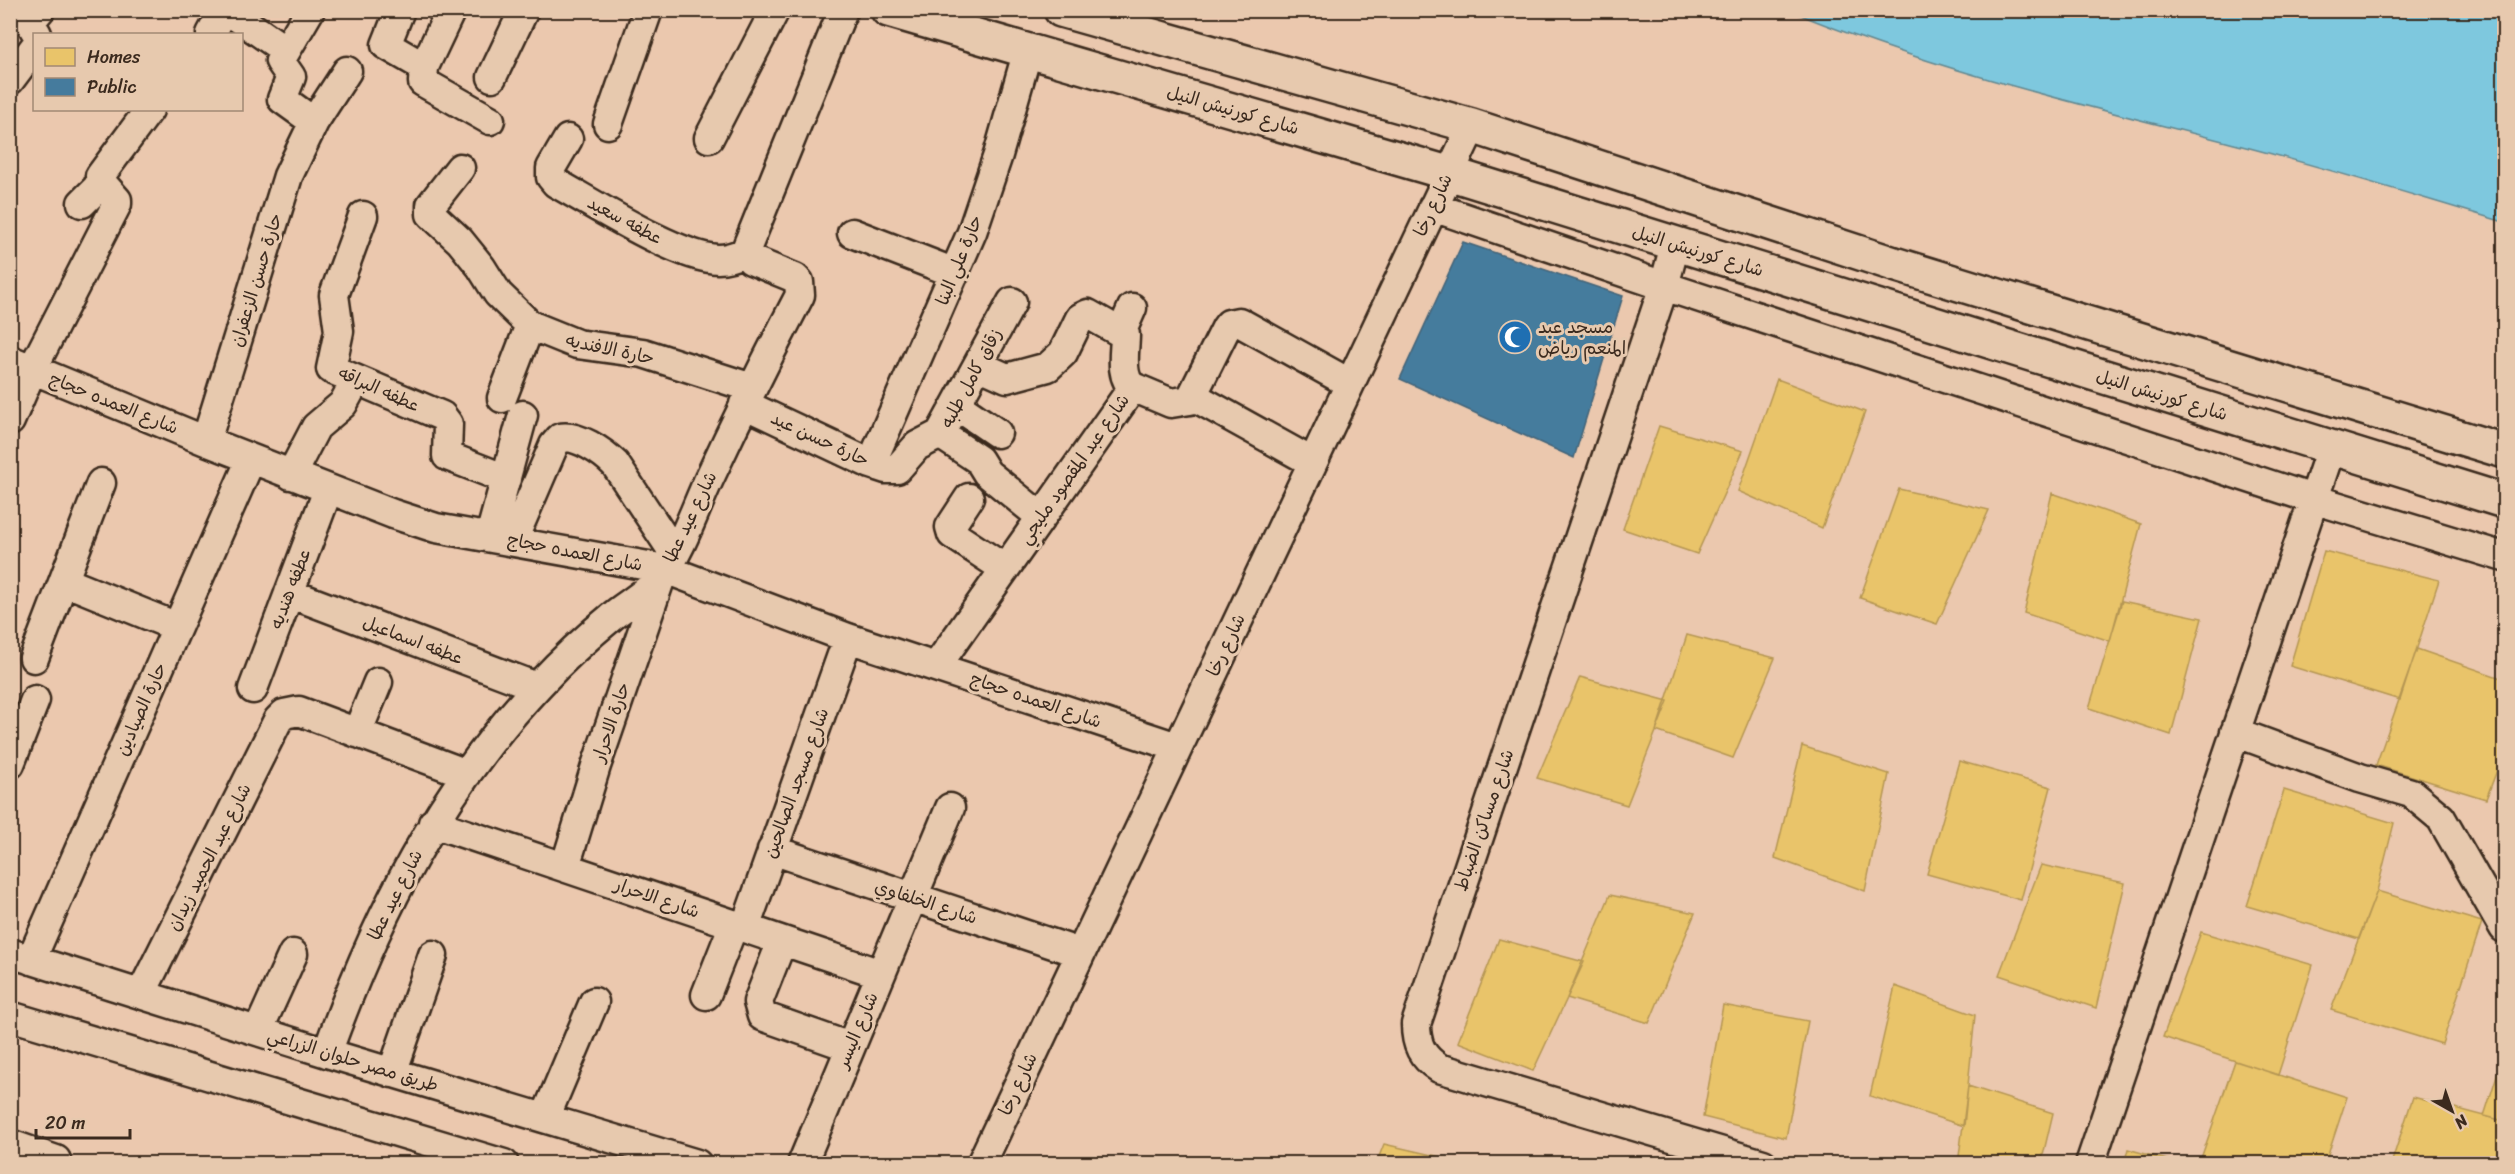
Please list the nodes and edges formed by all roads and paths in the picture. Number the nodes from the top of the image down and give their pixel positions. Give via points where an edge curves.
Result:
1 (40, 10) edge
2 (225, 10) edge
3 (310, 10) edge
4 (400, 10) edge
5 (452, 10) edge
6 (524, 10) edge
7 (648, 10) edge
8 (775, 10) edge
9 (843, 10) edge
10 (888, 10) edge
11 (1061, 10) edge
12 (37, 33) edge
13 (212, 33) edge
14 (33, 49) edge
15 (285, 50) junction
16 (1028, 50) junction
17 (424, 67) junction
18 (347, 71) dead end
19 (492, 77) dead end
20 (10, 80) edge
21 (148, 111) edge
22 (490, 120) dead end
23 (314, 122) junction
24 (608, 124) dead end
25 (1472, 126) junction
26 (709, 138) dead end
27 (568, 139) dead end
28 (460, 168) dead end
29 (1448, 173) junction
30 (102, 183) junction
31 (82, 203) dead end
32 (1433, 207) junction
33 (363, 216) dead end
34 (852, 233) dead end
35 (1675, 245) junction
36 (745, 252) junction
37 (1893, 264) junction
38 (955, 273) junction
39 (1664, 286) junction
40 (1012, 302) dead end
41 (1880, 308) junction
42 (530, 325) junction
43 (21, 365) edge
44 (978, 365) junction
45 (356, 380) junction
46 (1349, 383) junction
47 (1133, 387) junction
48 (748, 396) junction
49 (1193, 396) junction
50 (956, 405) junction
51 (10, 422) edge
52 (997, 433) dead end
53 (940, 434) junction
54 (206, 441) junction
55 (2331, 448) junction
56 (2505, 451) edge
57 (251, 459) junction
58 (1312, 462) junction
59 (884, 466) junction
60 (291, 475) junction
61 (506, 479) junction
62 (101, 483) dead end
63 (328, 490) junction
64 (969, 498) dead end
65 (2313, 499) junction
66 (2505, 501) edge
67 (1041, 517) junction
68 (502, 538) junction
69 (2505, 557) edge
70 (667, 566) junction
71 (1005, 569) junction
72 (64, 581) junction
73 (289, 593) junction
74 (177, 627) junction
75 (848, 638) junction
76 (34, 658) dead end
77 (936, 667) junction
78 (378, 682) dead end
79 (537, 687) junction
80 (253, 689) dead end
81 (35, 700) dead end
82 (2235, 732) junction
83 (357, 733) junction
84 (1177, 747) junction
85 (10, 764) edge
86 (467, 774) junction
87 (950, 808) dead end
88 (434, 823) junction
89 (772, 850) junction
90 (565, 867) junction
91 (913, 897) junction
92 (739, 926) junction
93 (2505, 927) edge
94 (782, 941) junction
95 (1080, 953) junction
96 (292, 954) dead end
97 (433, 955) dead end
98 (17, 960) edge
99 (881, 974) junction
100 (141, 994) junction
101 (706, 995) dead end
102 (594, 1002) dead end
103 (10, 1016) edge
104 (258, 1031) junction
105 (850, 1047) junction
106 (327, 1053) junction
107 (392, 1072) junction
108 (545, 1118) junction
109 (10, 1144) edge
110 (56, 1160) dead end
111 (504, 1164) edge
112 (697, 1164) edge
113 (802, 1164) edge
114 (981, 1164) edge
115 (1763, 1164) edge
116 (2090, 1164) edge

1 - 12 street via 30,22
2 - 13 street
2 - 15 street
3 - 15 street
4 - 17 street via 386,45
5 - 17 street
6 - 19 street
7 - 24 street
8 - 26 street
9 - 36 street
10 - 16 highway, شارع كورنيش النيل
11 - 25 highway
14 - 20 street
15 - 23 street via 280,61 291,77 282,99
16 - 29 highway, شارع كورنيش النيل
16 - 38 street, حارة علي البنا via 998,155
17 - 22 street via 423,82 428,87
18 - 23 street, حارة حسن الزعفران
21 - 30 street via 100,176
23 - 54 street, حارة حسن الزعفران via 288,176
25 - 29 street, شارع رخا
25 - 37 highway
27 - 36 street, عطفه سعيد via 550,172 556,183 655,238 705,257 732,257
28 - 42 street, حارة الافنديه via 431,205 430,214 460,241 498,294
29 - 32 street, شارع رخا
29 - 35 highway, شارع كورنيش النيل
30 - 31 street
30 - 43 street via 115,196 117,204
32 - 39 street
32 - 46 street, شارع رخا
33 - 45 street, عطفه البراقه via 333,295 339,331 330,364 335,371
34 - 38 street
35 - 39 street, شارع مساكن الضباط
35 - 41 highway, شارع كورنيش النيل
36 - 48 street, شارع عيد عطا via 751,260 795,278 800,288 800,295
37 - 41 highway
37 - 56 highway
38 - 59 street, حارة علي البنا
39 - 65 street
39 - 115 street, شارع مساكن الضباط via 1419,1013 1416,1038 1419,1050 1439,1068
40 - 44 street, زقاق كامل طلبه
41 - 55 highway, شارع كورنيش النيل
42 - 48 street, حارة الافنديه via 638,365
42 - 61 street via 513,406
43 - 51 street
43 - 54 street, شارع العمده حجاج
44 - 47 street via 1007,378 1048,367 1059,359 1080,318 1088,314 1127,320 1126,379
44 - 50 street, زقاق كامل طلبه
45 - 60 street via 343,404 316,427
45 - 61 street, عطفه البراقه via 442,416 448,424 447,456
46 - 49 street via 1234,322 1226,328
46 - 58 street, شارع رخا
47 - 49 street, شارع عبد المقصود مليجي via 1171,403 1185,402
47 - 67 street, شارع عبد المقصود مليجي
48 - 59 street, حارة حسن عيد
48 - 70 street, شارع عيد عطا
49 - 58 street
50 - 52 street
50 - 53 street, زقاق كامل طلبه
53 - 59 street, زقاق كامل طلبه
53 - 67 street via 979,460 987,473
54 - 57 street, شارع العمده حجاج
55 - 65 street
55 - 66 highway, شارع كورنيش النيل
57 - 60 street, شارع العمده حجاج
57 - 74 street, حارة الصيادين
58 - 84 street, شارع رخا
60 - 63 street, شارع العمده حجاج
61 - 68 street
62 - 72 street
63 - 68 street, شارع العمده حجاج via 436,528
63 - 73 street, عطفه هنديه
64 - 71 street via 951,530
65 - 69 street
65 - 82 street
67 - 71 street, شارع عبد المقصود مليجي
68 - 70 street, شارع العمده حجاج
68 - 70 street via 554,445 560,438 569,437 615,464
70 - 75 street, شارع العمده حجاج
70 - 79 street, شارع عيد عطا via 578,644
70 - 90 street, حارة الاحرار via 596,766
71 - 77 street, شارع عبد المقصود مليجي
72 - 74 street
72 - 76 street
73 - 79 street, عطفه اسماعيل
73 - 80 street, عطفه هنديه
74 - 98 street, حارة الصيادين
75 - 77 street, شارع العمده حجاج
75 - 89 street, شارع مسجد الصالحين
77 - 84 street, شارع العمده حجاج
78 - 83 street
79 - 86 street, شارع عيد عطا
81 - 85 street
82 - 93 street via 2411,793 2441,818
82 - 116 street
83 - 86 street
83 - 100 street, شارع عبد الحميد زيدان via 299,711 284,714 278,720
84 - 95 street, شارع رخا
86 - 88 street, شارع عيد عطا
87 - 91 street, شارع اليسر
88 - 90 street, شارع الاحرار
88 - 106 street, شارع عيد عطا via 387,906 356,974
89 - 91 street, شارع الخلفاوي
89 - 92 street, شارع مسجد الصالحين
90 - 92 street, شارع الاحرار
91 - 95 street, شارع الخلفاوي
91 - 99 street, شارع اليسر
92 - 94 street, شارع الاحرار
92 - 101 street, شارع مسجد الصالحين
94 - 99 street, شارع الاحرار
94 - 105 street via 758,1002 762,1016
95 - 114 street, شارع رخا
96 - 104 street
97 - 107 street
98 - 100 street, طريق مصر حلوان الزراعي
99 - 105 street, شارع اليسر
100 - 104 street, طريق مصر حلوان الزراعي
102 - 108 street
103 - 111 street
104 - 106 street, طريق مصر حلوان الزراعي
105 - 113 street, شارع اليسر
106 - 107 street, طريق مصر حلوان الزراعي
107 - 108 street, طريق مصر حلوان الزراعي
108 - 112 street, طريق مصر حلوان الزراعي
109 - 110 street

